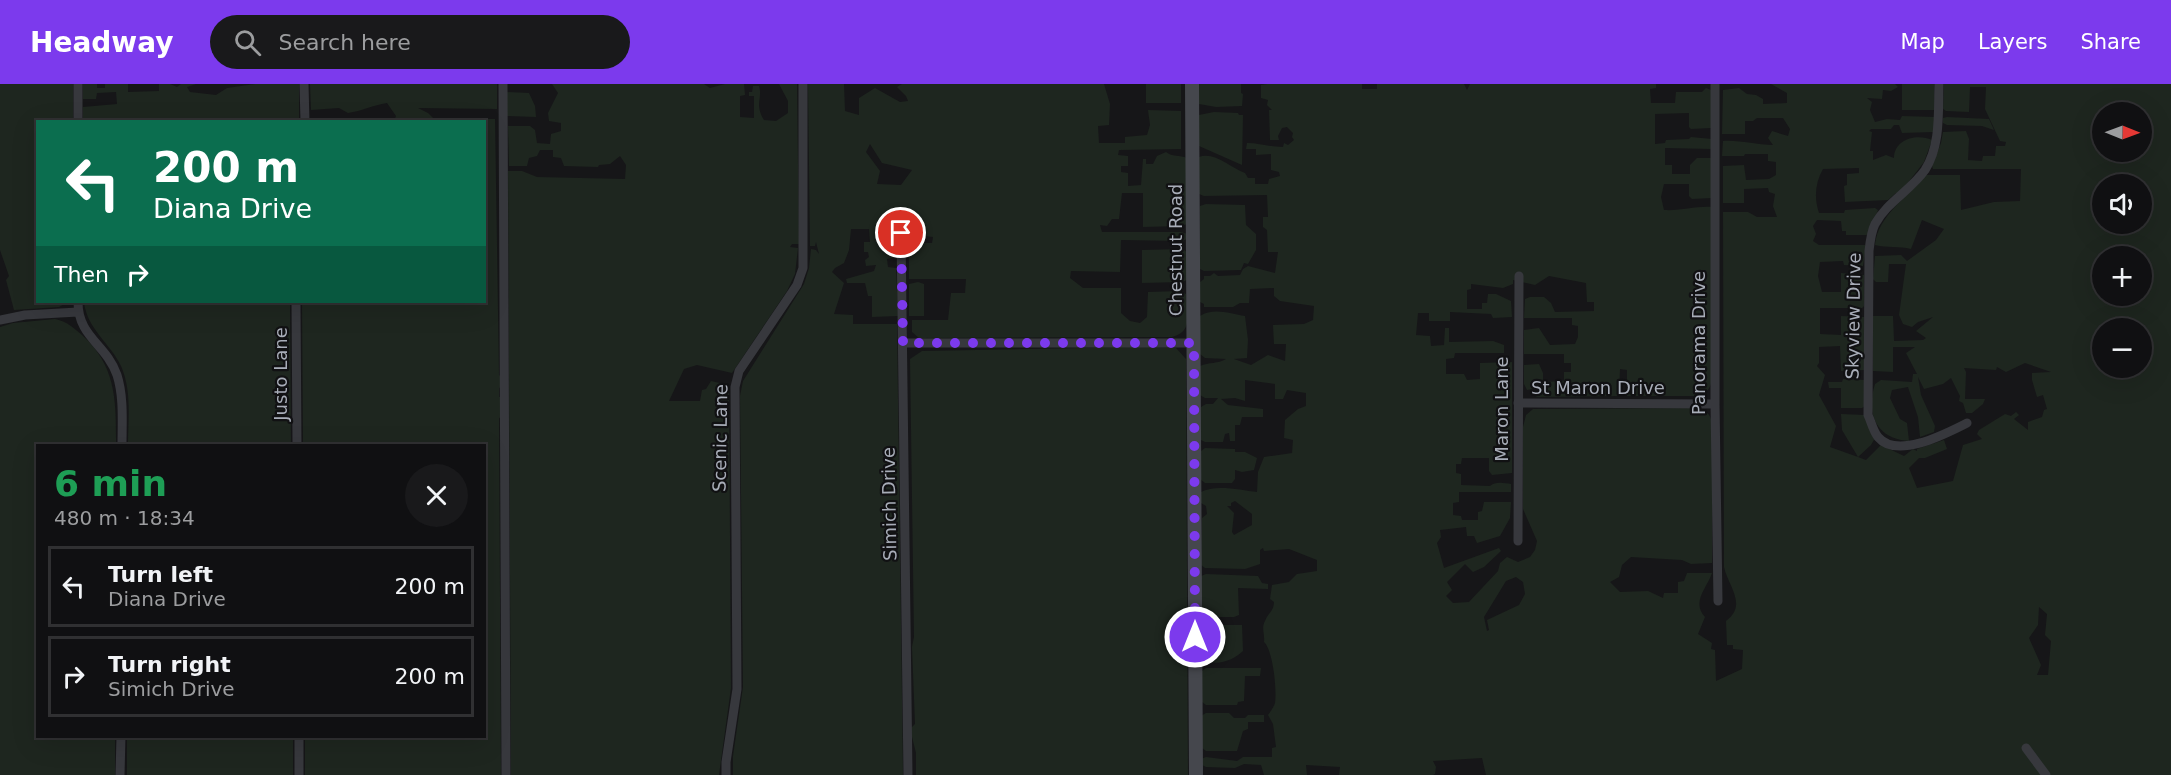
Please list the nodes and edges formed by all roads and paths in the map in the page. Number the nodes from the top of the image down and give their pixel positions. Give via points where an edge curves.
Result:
1 (78, 84) edge
2 (304, 84) edge
3 (503, 84) edge
4 (803, 84) edge
5 (1192, 84) edge
6 (1715, 84) edge
7 (1939, 84) edge
8 (78, 120) edge
9 (305, 120) edge
10 (901, 233) dead end
11 (1519, 276) dead end
12 (78, 303) edge
13 (296, 303) edge
14 (78, 312) junction
15 (0, 320) edge
16 (903, 343) junction
17 (1194, 343) junction
18 (1518, 403) junction
19 (1715, 404) junction
20 (1967, 423) dead end
21 (122, 444) edge
22 (297, 444) edge
23 (1518, 541) dead end
24 (1718, 601) dead end
25 (121, 738) edge
26 (299, 738) edge
27 (2026, 748) dead end
28 (120, 775) edge
29 (299, 775) edge
30 (506, 775) edge
31 (726, 775) edge
32 (908, 775) edge
33 (1196, 775) edge
34 (2046, 775) edge

1 - 8 street
2 - 9 street
3 - 30 street
4 - 31 street, Scenic Lane via 803,268 797,285 740,371 735,387 737,689
5 - 17 street, Chestnut Road
6 - 19 street, Panorama Drive
7 - 20 street, Skyview Drive via 1938,134 1933,155 1874,225 1869,251 1868,415 1878,436 1899,446 1924,441
10 - 16 street, Simich Drive
11 - 18 street, Maron Lane
12 - 14 street
13 - 22 street, Justo Lane
14 - 15 street
14 - 21 street via 80,322 116,373 122,403
16 - 17 street
16 - 32 street, Simich Drive
17 - 33 street, Chestnut Road
18 - 19 street, St Maron Drive
18 - 23 street, Maron Lane
19 - 24 street, Panorama Drive
25 - 28 street
26 - 29 street
27 - 34 street

